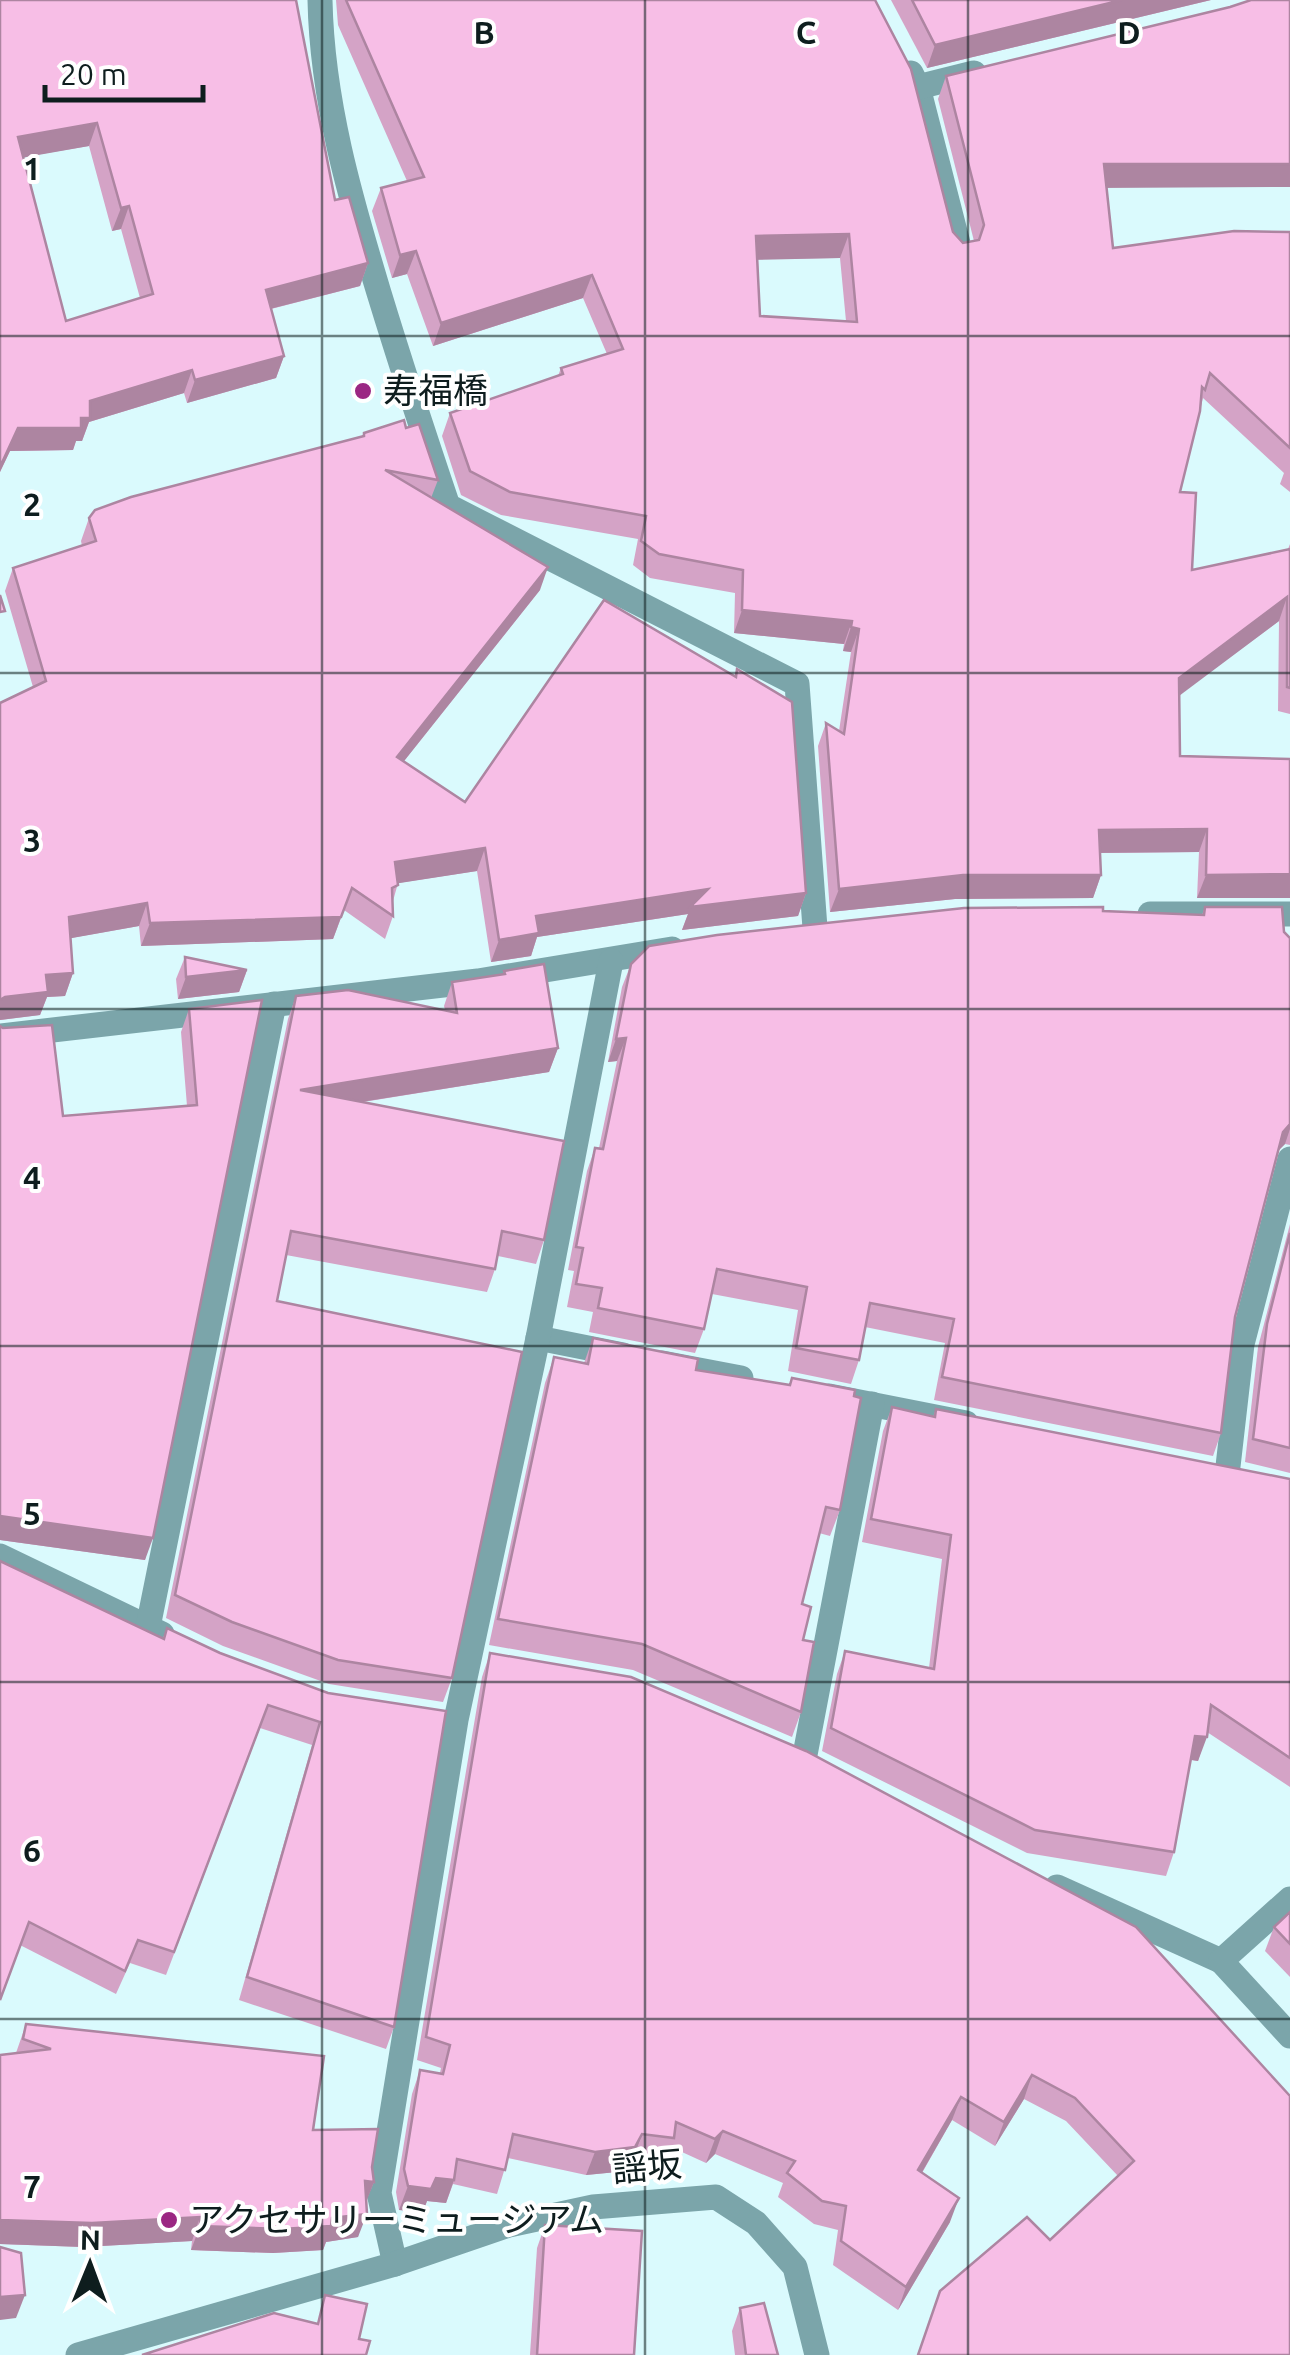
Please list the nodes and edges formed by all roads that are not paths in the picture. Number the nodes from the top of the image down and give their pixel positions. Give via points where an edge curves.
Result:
1 (320, 0) edge
2 (900, 52) edge
3 (993, 69) edge
4 (918, 87) junction
5 (960, 251) edge
6 (1132, 914) edge
7 (1289, 914) edge
8 (815, 928) edge
9 (1290, 931) edge
10 (687, 946) edge
11 (611, 961) junction
12 (274, 1004) junction
13 (0, 1036) edge
14 (1290, 1159) edge
15 (538, 1338) junction
16 (761, 1382) edge
17 (798, 1390) edge
18 (872, 1404) junction
19 (982, 1426) edge
20 (1258, 1482) edge
21 (0, 1556) edge
22 (148, 1627) junction
23 (182, 1644) edge
24 (804, 1760) edge
25 (1042, 1880) edge
26 (1290, 1898) edge
27 (1221, 1961) junction
28 (1290, 2036) edge
29 (395, 2264) junction
30 (78, 2355) edge
31 (817, 2355) edge

1 - 8 street via 330,109 352,203 448,506 797,684
2 - 4 street
3 - 4 street
4 - 5 street
6 - 7 street
7 - 9 street
10 - 11 street
11 - 12 street
11 - 15 street
12 - 13 street
12 - 22 street
14 - 20 street via 1217,1473
15 - 16 street
15 - 29 street via 477,1660 446,1718 379,2192
17 - 18 street
18 - 19 street
18 - 24 street
21 - 22 street
22 - 23 street
25 - 27 street
26 - 27 street
27 - 28 street
29 - 30 street, 謡坂
29 - 31 street, 謡坂 via 509,2225 593,2207 716,2197 756,2222 795,2267

